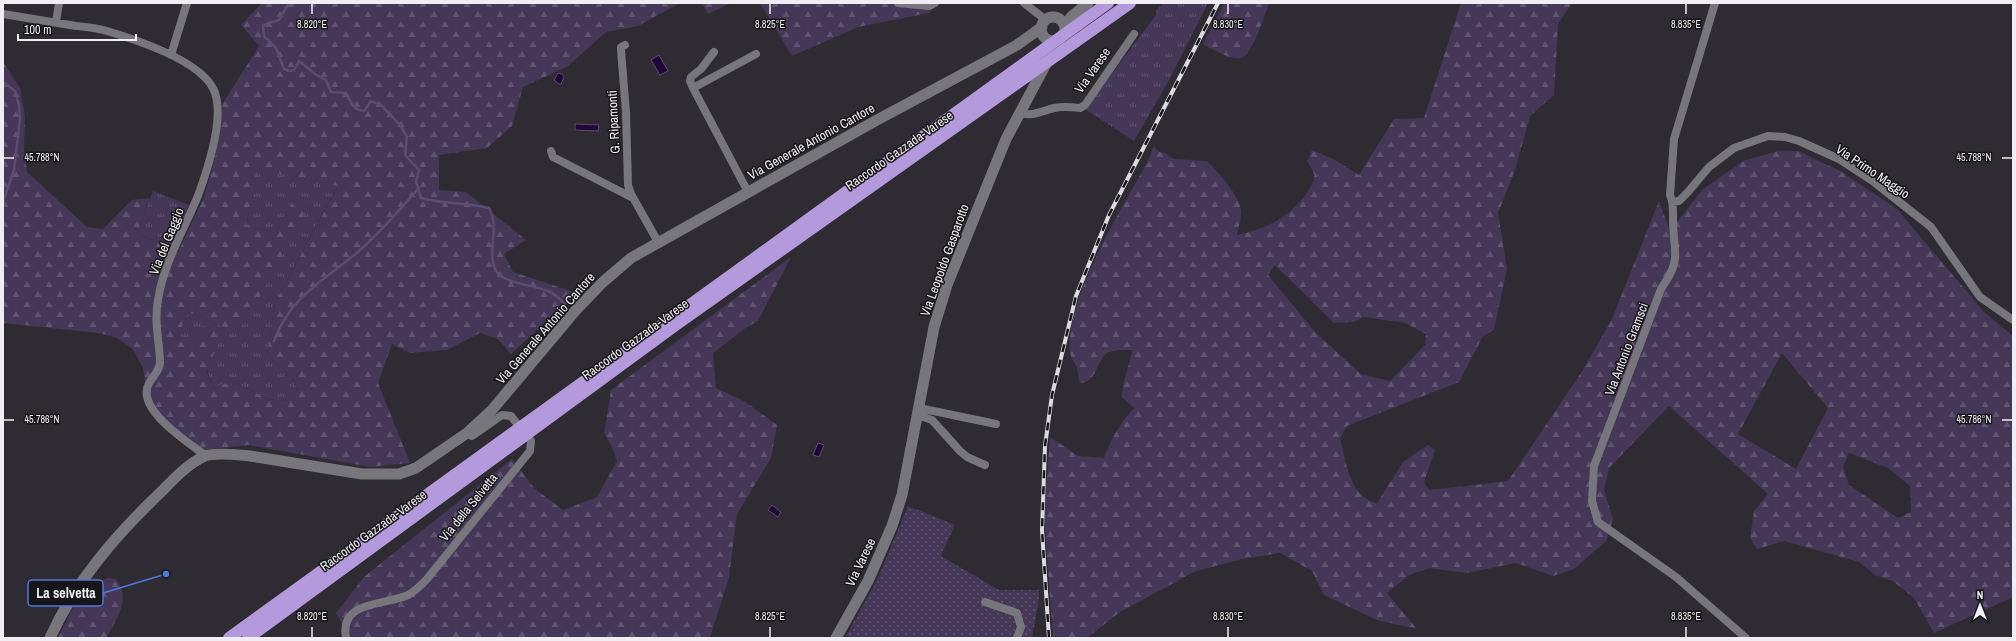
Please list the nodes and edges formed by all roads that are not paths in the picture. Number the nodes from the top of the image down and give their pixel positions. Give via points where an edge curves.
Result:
1 (59, 3) edge
2 (187, 3) edge
3 (898, 3) edge
4 (935, 3) edge
5 (1024, 3) edge
6 (1088, 3) edge
7 (1108, 3) edge
8 (1715, 3) edge
9 (1125, 7) edge
10 (3, 14) edge
11 (56, 22) junction
12 (1062, 23) junction
13 (1044, 24) junction
14 (1134, 34) dead end
15 (1052, 40) junction
16 (625, 45) dead end
17 (1017, 45) junction
18 (714, 52) dead end
19 (756, 54) dead end
20 (172, 55) junction
21 (1042, 68) junction
22 (1000, 80) junction
23 (692, 88) junction
24 (1020, 113) junction
25 (551, 150) dead end
26 (748, 192) junction
27 (633, 198) junction
28 (1673, 202) junction
29 (658, 242) junction
30 (2013, 320) edge
31 (918, 412) junction
32 (536, 422) junction
33 (996, 424) dead end
34 (467, 433) junction
35 (512, 440) junction
36 (206, 456) junction
37 (985, 465) dead end
38 (902, 495) joint
39 (985, 602) dead end
40 (50, 638) edge
41 (229, 638) edge
42 (248, 638) edge
43 (346, 638) edge
44 (836, 638) edge
45 (1017, 638) edge
46 (1746, 638) edge

1 - 11 street
2 - 20 street
3 - 4 street via 929,6
5 - 13 street
6 - 12 main road
7 - 22 highway, Raccordo Gazzada-Varese
8 - 28 street, Via Antonio Gramsci via 1674,139 1670,195
9 - 21 highway, Raccordo Gazzada-Varese
10 - 11 street, Via del Gaggio
11 - 20 street, Via del Gaggio via 106,31
12 - 13 main road via 1053,18
12 - 15 main road, Via Leopoldo Gasparotto via 1064,34
13 - 15 main road via 1042,34
13 - 17 main road, Via Generale Antonio Cantore
14 - 24 street, Via Varese via 1085,105 1080,108 1056,108 1028,116
15 - 17 main road, Via Generale Antonio Cantore
15 - 21 main road, Via Leopoldo Gasparotto
16 - 27 street, G. Ripamonti via 621,50 628,185
17 - 26 main road, Via Generale Antonio Cantore
18 - 23 street via 691,77
19 - 23 street
20 - 36 street, Via del Gaggio via 201,74 215,92 218,106 212,154 199,194 164,269 156,329 160,363 146,388 147,400 152,411
21 - 22 highway, Raccordo Gazzada-Varese
21 - 24 main road, Via Leopoldo Gasparotto
21 - 32 highway, Raccordo Gazzada-Varese
22 - 32 highway, Raccordo Gazzada-Varese
23 - 26 street
24 - 31 main road, Via Leopoldo Gasparotto via 985,188 947,285 934,327
25 - 27 street via 553,157
26 - 29 main road, Via Generale Antonio Cantore
27 - 29 street, G. Ripamonti
28 - 30 street, Via Primo Maggio via 1679,201 1709,167 1734,148 1768,136 1799,141 1839,159 1874,182 1931,227 1980,297
28 - 46 street, Via Antonio Gramsci via 1677,255 1672,273 1661,289 1594,466 1592,501 1598,522 1676,578
29 - 34 main road, Via Generale Antonio Cantore via 631,258 603,282 576,310 492,410
31 - 33 street
31 - 37 street via 932,420 967,457
31 - 38 main road, Via Leopoldo Gasparotto
32 - 35 highway, Raccordo Gazzada-Varese
34 - 36 main road, Via Generale Antonio Cantore via 416,468 399,474 362,474 233,454
34 - 43 street, Via della Selvetta via 472,436 502,415 511,416 531,441 530,451 427,578 410,594 352,611 344,628
35 - 41 highway, Raccordo Gazzada-Varese
35 - 42 highway, Raccordo Gazzada-Varese
36 - 40 main road, Via Generale Antonio Cantore via 185,469 136,516 78,585 62,611
38 - 44 main road, Via Varese via 892,526 868,581
39 - 45 street via 1017,613 1021,627

